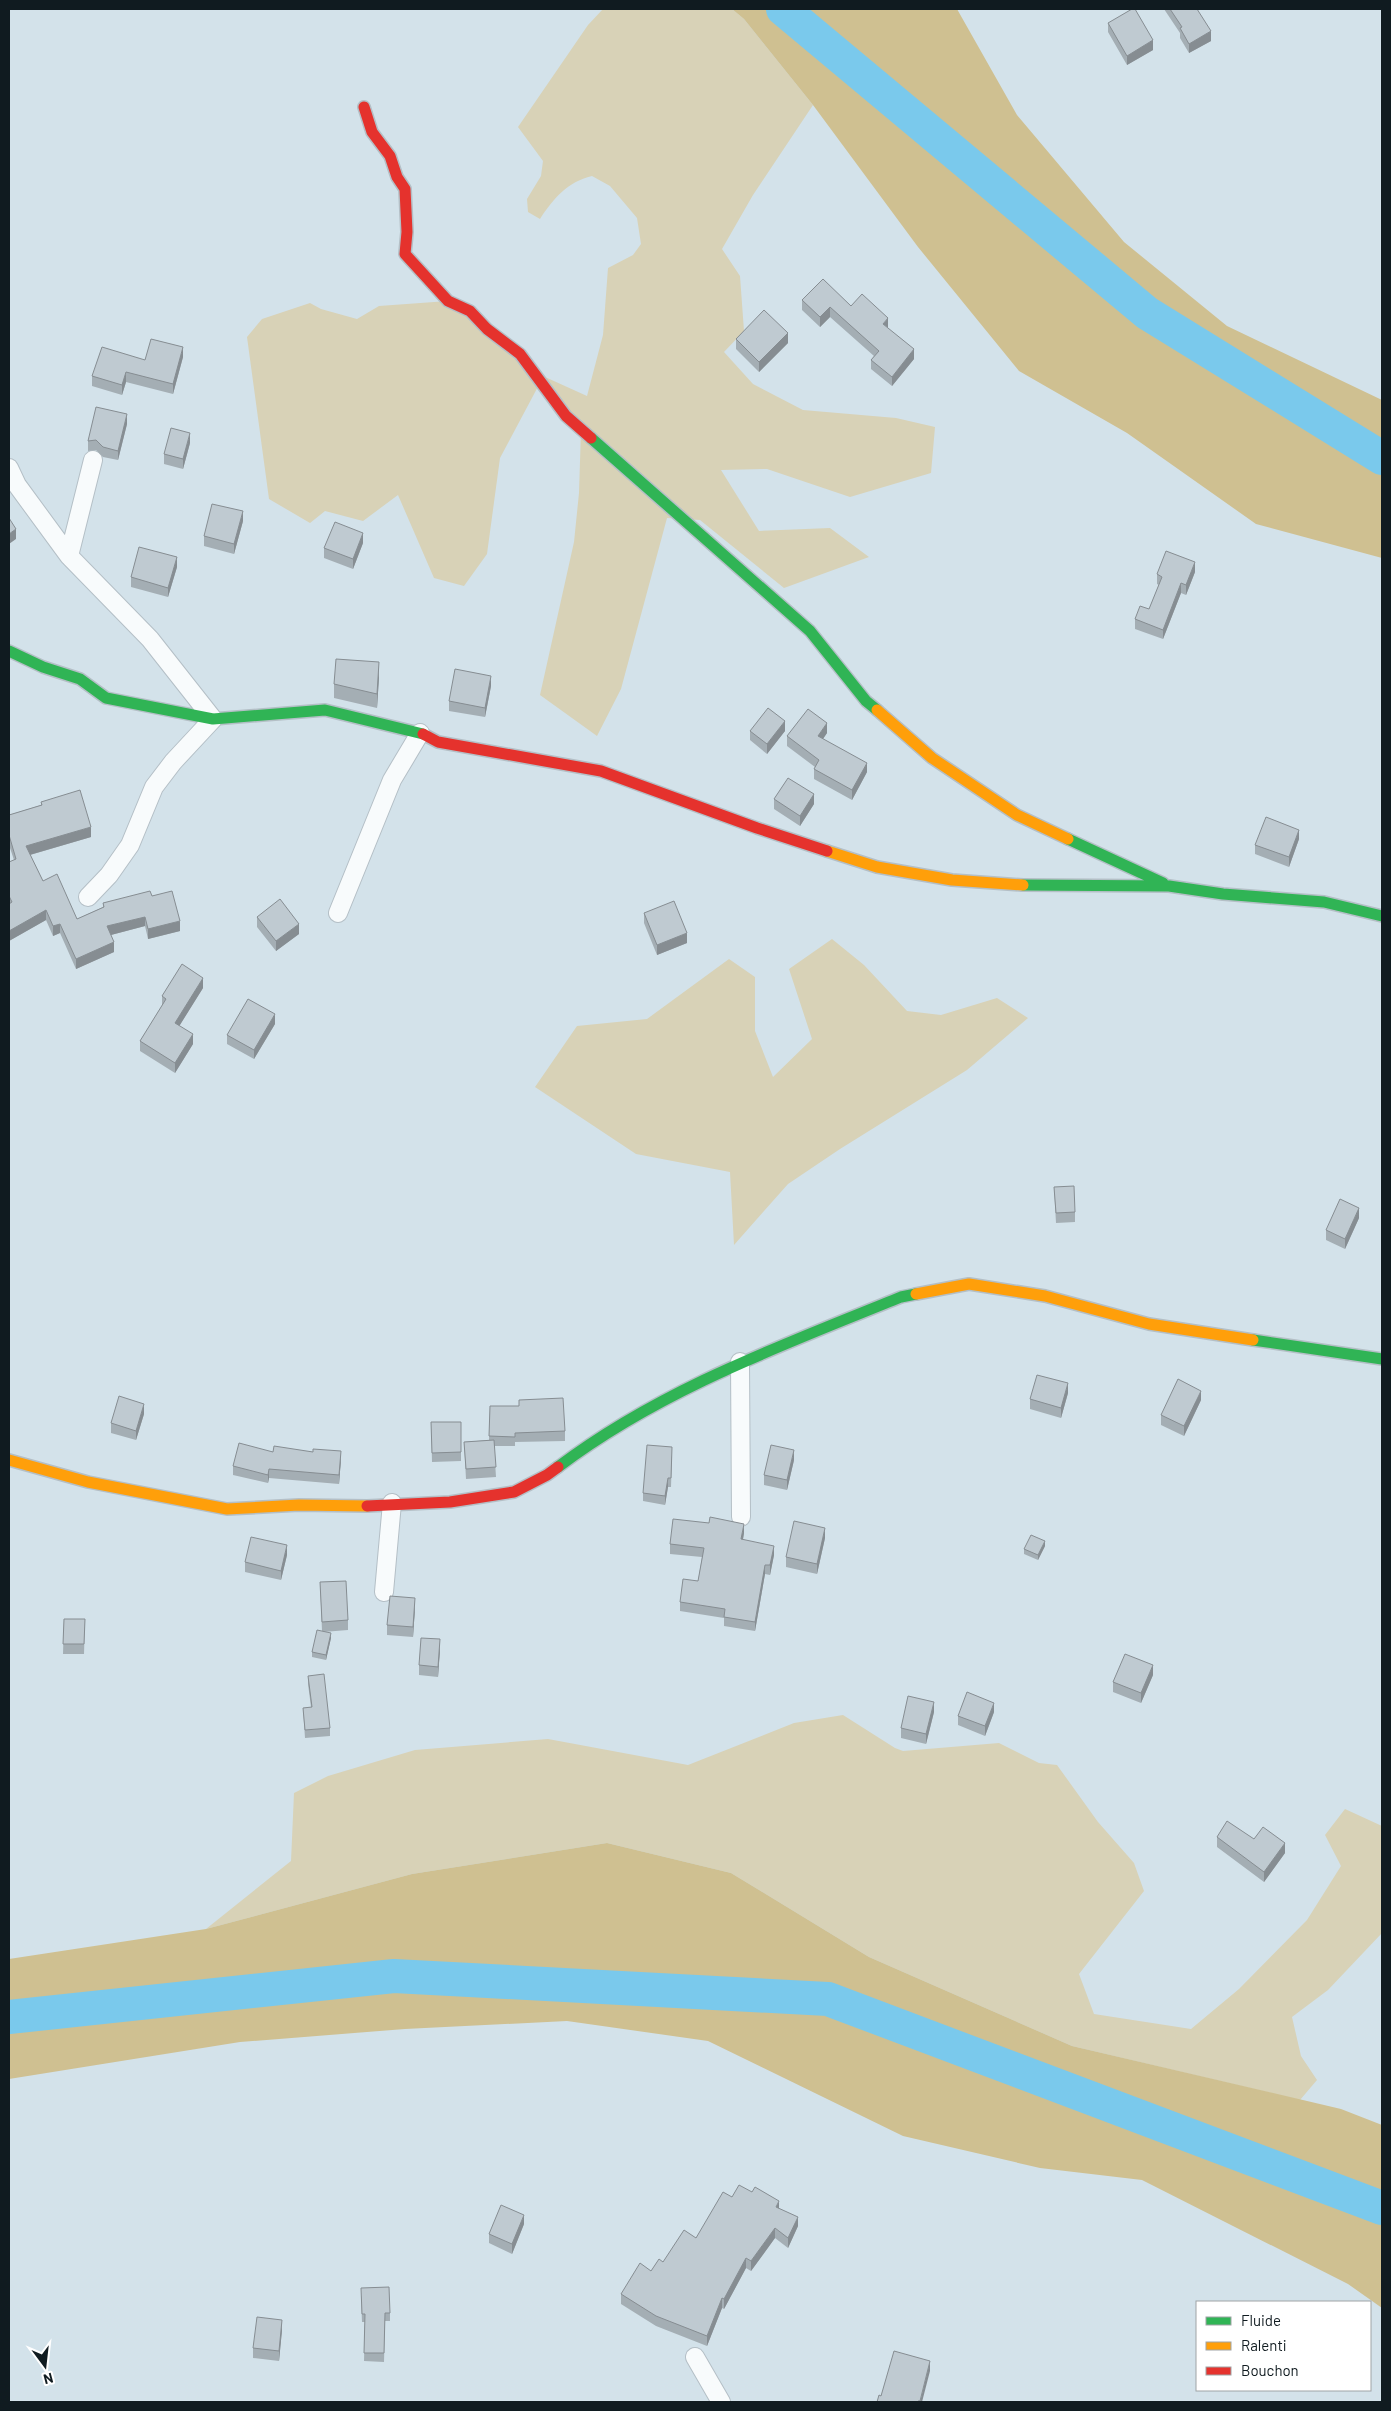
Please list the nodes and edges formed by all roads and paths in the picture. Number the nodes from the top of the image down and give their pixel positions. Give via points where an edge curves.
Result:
1 (364, 107) dead end
2 (93, 460) dead end
3 (9, 468) edge
4 (69, 556) junction
5 (9, 651) edge
6 (213, 719) junction
7 (420, 733) junction
8 (1169, 886) junction
9 (88, 897) dead end
10 (338, 913) dead end
11 (1382, 916) edge
12 (1382, 1359) edge
13 (740, 1362) junction
14 (9, 1460) edge
15 (392, 1504) junction
16 (741, 1517) dead end
17 (384, 1592) dead end
18 (695, 2357) dead end
19 (722, 2402) edge

1 - 8 street via 372,132 390,156 405,189 405,254 448,302 470,311 487,329 520,354 566,416 810,630 866,701 932,758 1017,815
2 - 4 street
3 - 4 street
4 - 6 street via 150,640
5 - 6 street via 80,679 106,698
6 - 7 street via 325,710
6 - 9 street via 154,787 130,845 109,875
7 - 8 street via 438,742 601,770 757,828 877,867 952,880 1027,886
7 - 10 street via 392,780
8 - 11 street via 1324,902
12 - 13 street via 1148,1324 1044,1296 968,1284 900,1298
13 - 15 street via 649,1407 594,1440 547,1475 514,1492 450,1502
13 - 16 street
14 - 15 street via 97,1484 227,1509
15 - 17 street
18 - 19 street

